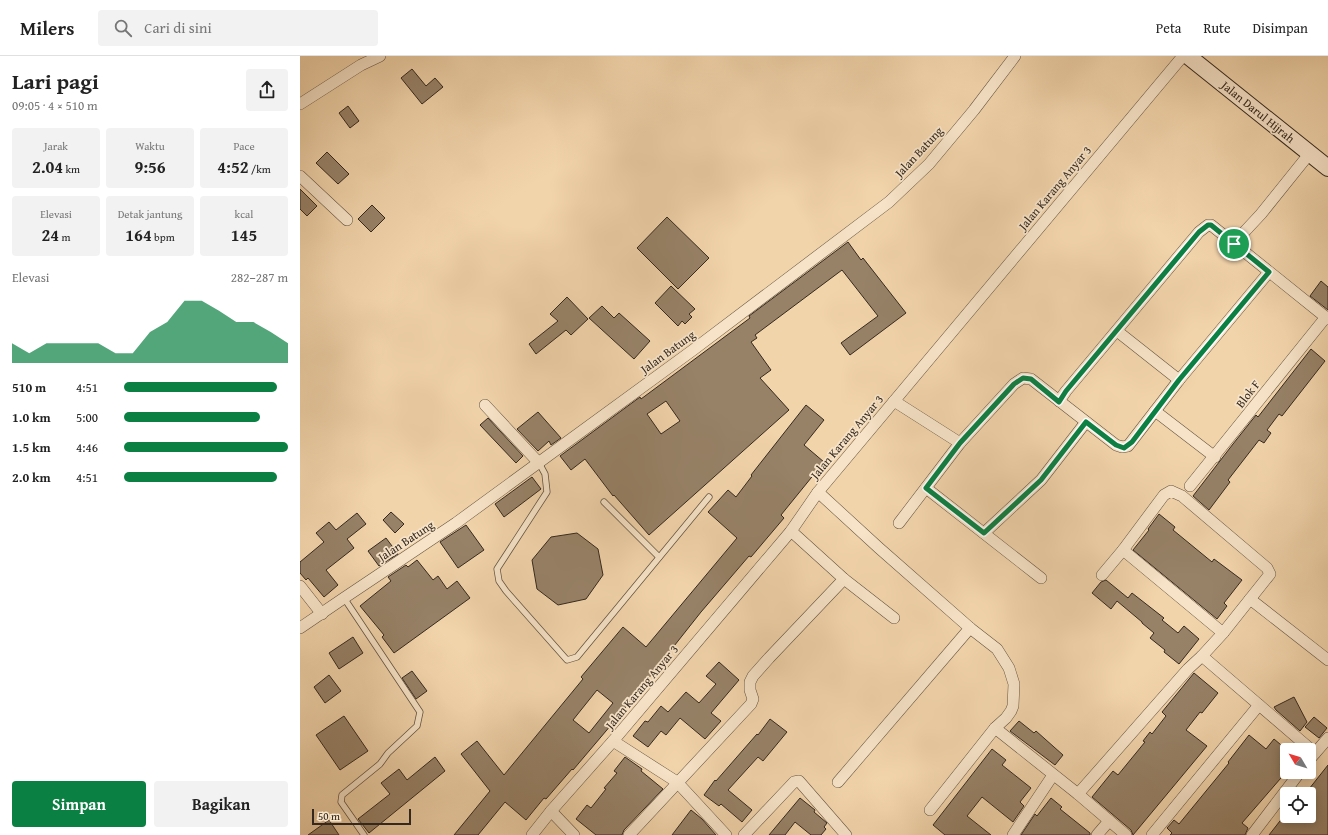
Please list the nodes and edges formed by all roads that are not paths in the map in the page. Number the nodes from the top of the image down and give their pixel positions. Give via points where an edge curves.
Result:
1 (380, 56) edge
2 (1015, 56) edge
3 (1183, 56) edge
4 (1188, 56) edge
5 (300, 104) edge
6 (1310, 153) junction
7 (1328, 168) edge
8 (300, 176) edge
9 (347, 220) dead end
10 (1234, 244) junction
11 (1269, 272) junction
12 (1327, 318) edge
13 (1117, 331) junction
14 (1179, 380) junction
15 (894, 401) junction
16 (1059, 402) junction
17 (486, 405) dead end
18 (1155, 411) junction
19 (1086, 422) junction
20 (960, 443) junction
21 (1215, 457) junction
22 (539, 462) junction
23 (1190, 486) dead end
24 (926, 488) junction
25 (818, 492) junction
26 (708, 497) dead end
27 (604, 502) dead end
28 (899, 523) dead end
29 (791, 531) junction
30 (984, 533) junction
31 (1123, 550) junction
32 (659, 557) junction
33 (1102, 575) dead end
34 (1040, 578) dead end
35 (844, 579) junction
36 (300, 586) edge
37 (344, 598) junction
38 (1250, 599) junction
39 (322, 614) junction
40 (894, 618) dead end
41 (300, 628) edge
42 (970, 628) junction
43 (1223, 633) junction
44 (1202, 656) junction
45 (1328, 660) edge
46 (1259, 705) junction
47 (996, 728) junction
48 (1328, 738) edge
49 (613, 741) junction
50 (1298, 743) edge
51 (1316, 752) edge
52 (1053, 775) junction
53 (1295, 779) edge
54 (677, 782) junction
55 (838, 782) dead end
56 (1078, 794) junction
57 (551, 810) junction
58 (930, 810) dead end
59 (1108, 820) junction
60 (840, 833) edge
61 (364, 835) edge
62 (532, 835) edge
63 (574, 835) edge
64 (629, 835) edge
65 (726, 835) edge
66 (744, 835) edge
67 (1013, 835) edge
68 (1097, 835) edge
69 (1126, 835) edge
70 (1152, 835) edge
71 (1252, 835) edge

1 - 5 street via 361,65
2 - 22 street, Jalan Batung via 929,164 889,202
3 - 15 street, Jalan Karang Anyar 3
4 - 6 street, Jalan Darul Hijrah
6 - 7 street, Jalan Darul Hijrah
6 - 10 street
8 - 9 street
10 - 11 street
10 - 13 street via 1211,225 1205,227
11 - 12 street
11 - 14 street
12 - 21 street, Blok F
13 - 14 street
13 - 16 street
14 - 18 street
15 - 20 street
15 - 25 street, Jalan Karang Anyar 3
16 - 19 street
16 - 20 street via 1031,379 1023,378 1014,384
17 - 22 street
18 - 19 street via 1132,442 1124,448 1116,445
18 - 21 street
19 - 30 street via 1041,480
20 - 24 street
21 - 23 street, Blok F
22 - 32 lane via 545,474 547,492 497,569 499,581 506,591 567,660 577,657
22 - 37 street, Jalan Batung via 456,523
24 - 28 street
24 - 30 street
25 - 29 street, Jalan Karang Anyar 3
25 - 42 street
26 - 32 lane
27 - 32 lane
29 - 35 street
29 - 49 street, Jalan Karang Anyar 3
30 - 34 street
31 - 33 street
31 - 38 street via 1164,496 1171,491 1175,492 1269,570 1270,574
31 - 43 street
35 - 40 street
35 - 54 street via 753,676 750,686 753,699 751,704
36 - 39 street
37 - 39 street, Jalan Batung
37 - 61 lane via 420,712 417,726 380,764 342,795 341,802
38 - 43 street
38 - 45 street
39 - 41 street, Jalan Batung
42 - 47 street via 997,649 1009,668 1014,684 1011,711
42 - 55 street
43 - 44 street
44 - 46 street
44 - 56 street
46 - 50 street
46 - 70 street
47 - 52 street
47 - 58 street
48 - 51 street
49 - 54 street
49 - 57 street, Jalan Karang Anyar 3
52 - 56 street
52 - 67 street
53 - 71 street
54 - 64 street
54 - 65 street
56 - 59 street
57 - 62 street, Jalan Karang Anyar 3
57 - 63 street
59 - 68 street
59 - 69 street
60 - 66 street via 799,781 794,782

